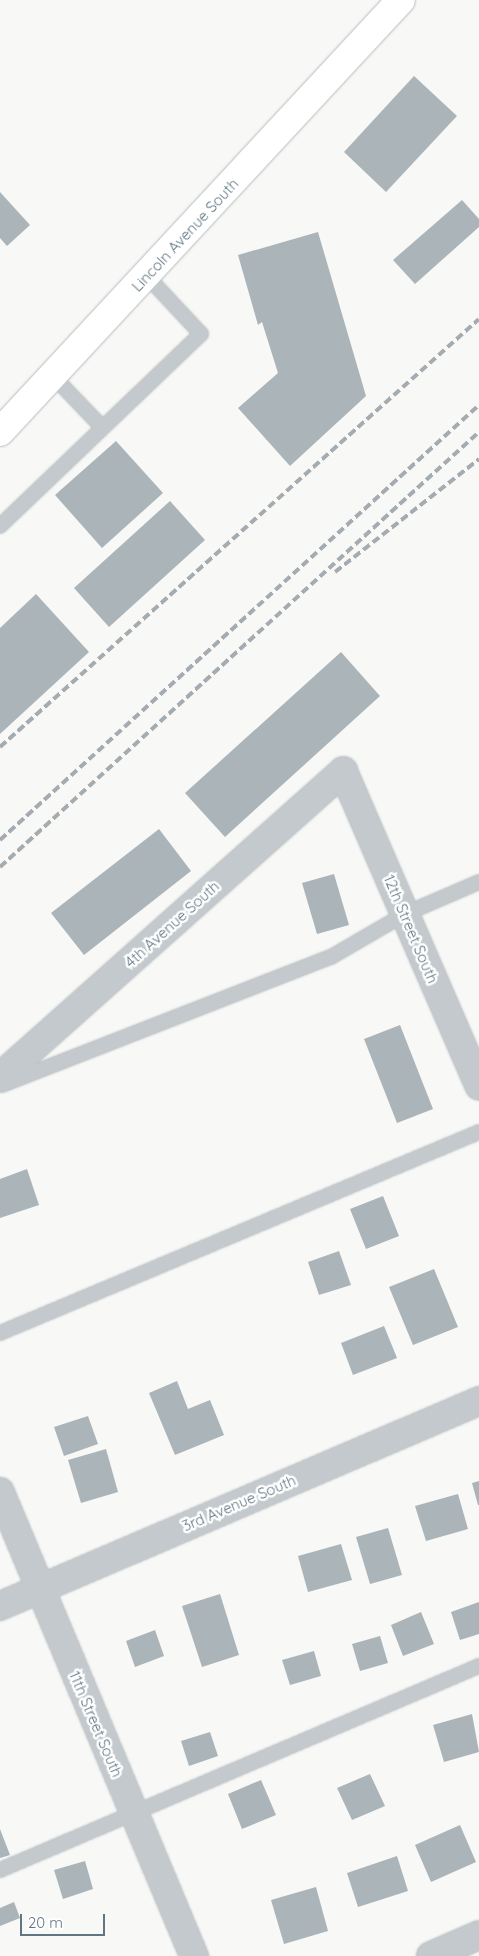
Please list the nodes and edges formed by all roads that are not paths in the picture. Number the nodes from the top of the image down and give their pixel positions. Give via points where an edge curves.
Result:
1 (401, 0) edge
2 (147, 276) junction
3 (54, 376) junction
4 (101, 426) junction
5 (0, 432) edge
6 (0, 526) edge
7 (343, 771) joint
8 (479, 882) edge
9 (405, 914) junction
10 (0, 1077) edge
11 (0, 1086) edge
12 (479, 1086) edge
13 (479, 1132) edge
14 (0, 1333) edge
15 (479, 1401) edge
16 (0, 1492) edge
17 (39, 1588) junction
18 (0, 1606) edge
19 (479, 1666) edge
20 (133, 1811) junction
21 (0, 1870) edge
22 (479, 1935) edge
23 (194, 1956) edge
24 (431, 1956) edge

1 - 2 street, Lincoln Avenue South
2 - 3 street, Lincoln Avenue South
2 - 4 lane via 201,334
3 - 4 lane
3 - 5 street, Lincoln Avenue South
4 - 6 lane
7 - 9 street, 12th Street South
7 - 10 street, 4th Avenue South
8 - 9 lane
9 - 11 lane via 331,957
9 - 12 street, 12th Street South
13 - 14 lane
15 - 17 street, 3rd Avenue South
16 - 17 street, 11th Street South
17 - 18 street, 3rd Avenue South
17 - 20 street, 11th Street South
19 - 20 lane
20 - 21 lane
20 - 23 street, 11th Street South
22 - 24 street

